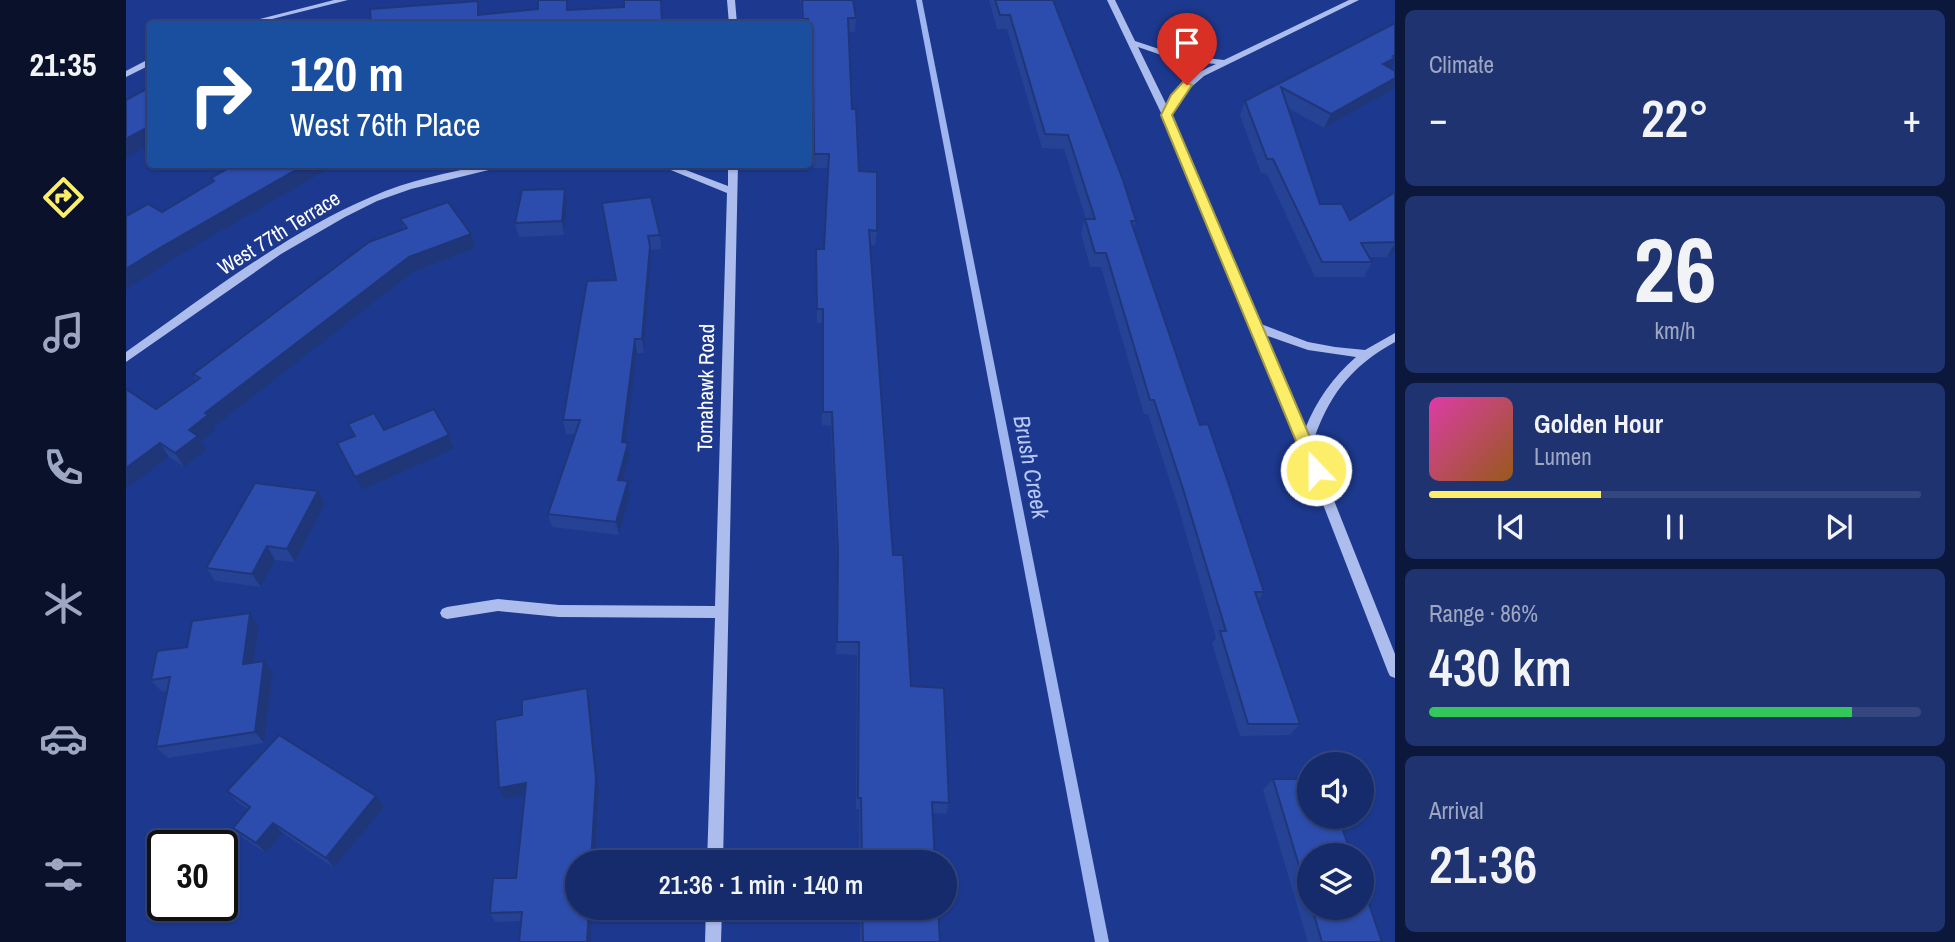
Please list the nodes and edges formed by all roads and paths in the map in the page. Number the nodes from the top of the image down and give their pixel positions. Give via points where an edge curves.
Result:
1 (344, 0) edge
2 (731, 0) edge
3 (1111, 0) edge
4 (1355, 0) edge
5 (256, 21) edge
6 (733, 21) edge
7 (1132, 42) junction
8 (1223, 62) junction
9 (147, 63) edge
10 (126, 74) edge
11 (1167, 115) junction
12 (485, 168) edge
13 (671, 168) edge
14 (733, 168) edge
15 (732, 191) junction
16 (1255, 326) junction
17 (1395, 337) edge
18 (1363, 353) junction
19 (126, 358) edge
20 (1306, 445) junction
21 (722, 612) junction
22 (447, 613) dead end
23 (1395, 672) edge
24 (715, 850) edge
25 (714, 920) edge
26 (713, 942) edge

1 - 5 street
2 - 6 street
3 - 7 street
4 - 8 street
7 - 8 street via 1176,57
7 - 11 street
8 - 11 street via 1187,85
9 - 10 street
11 - 16 street
12 - 19 street, West 77th Terrace via 399,189 328,222
13 - 15 street
14 - 15 street, Tomahawk Road
15 - 21 street, Tomahawk Road
16 - 18 street via 1314,348
16 - 20 street
17 - 18 street
18 - 20 street via 1314,416
20 - 23 street
21 - 22 street via 498,606
21 - 24 street, Tomahawk Road
25 - 26 street

